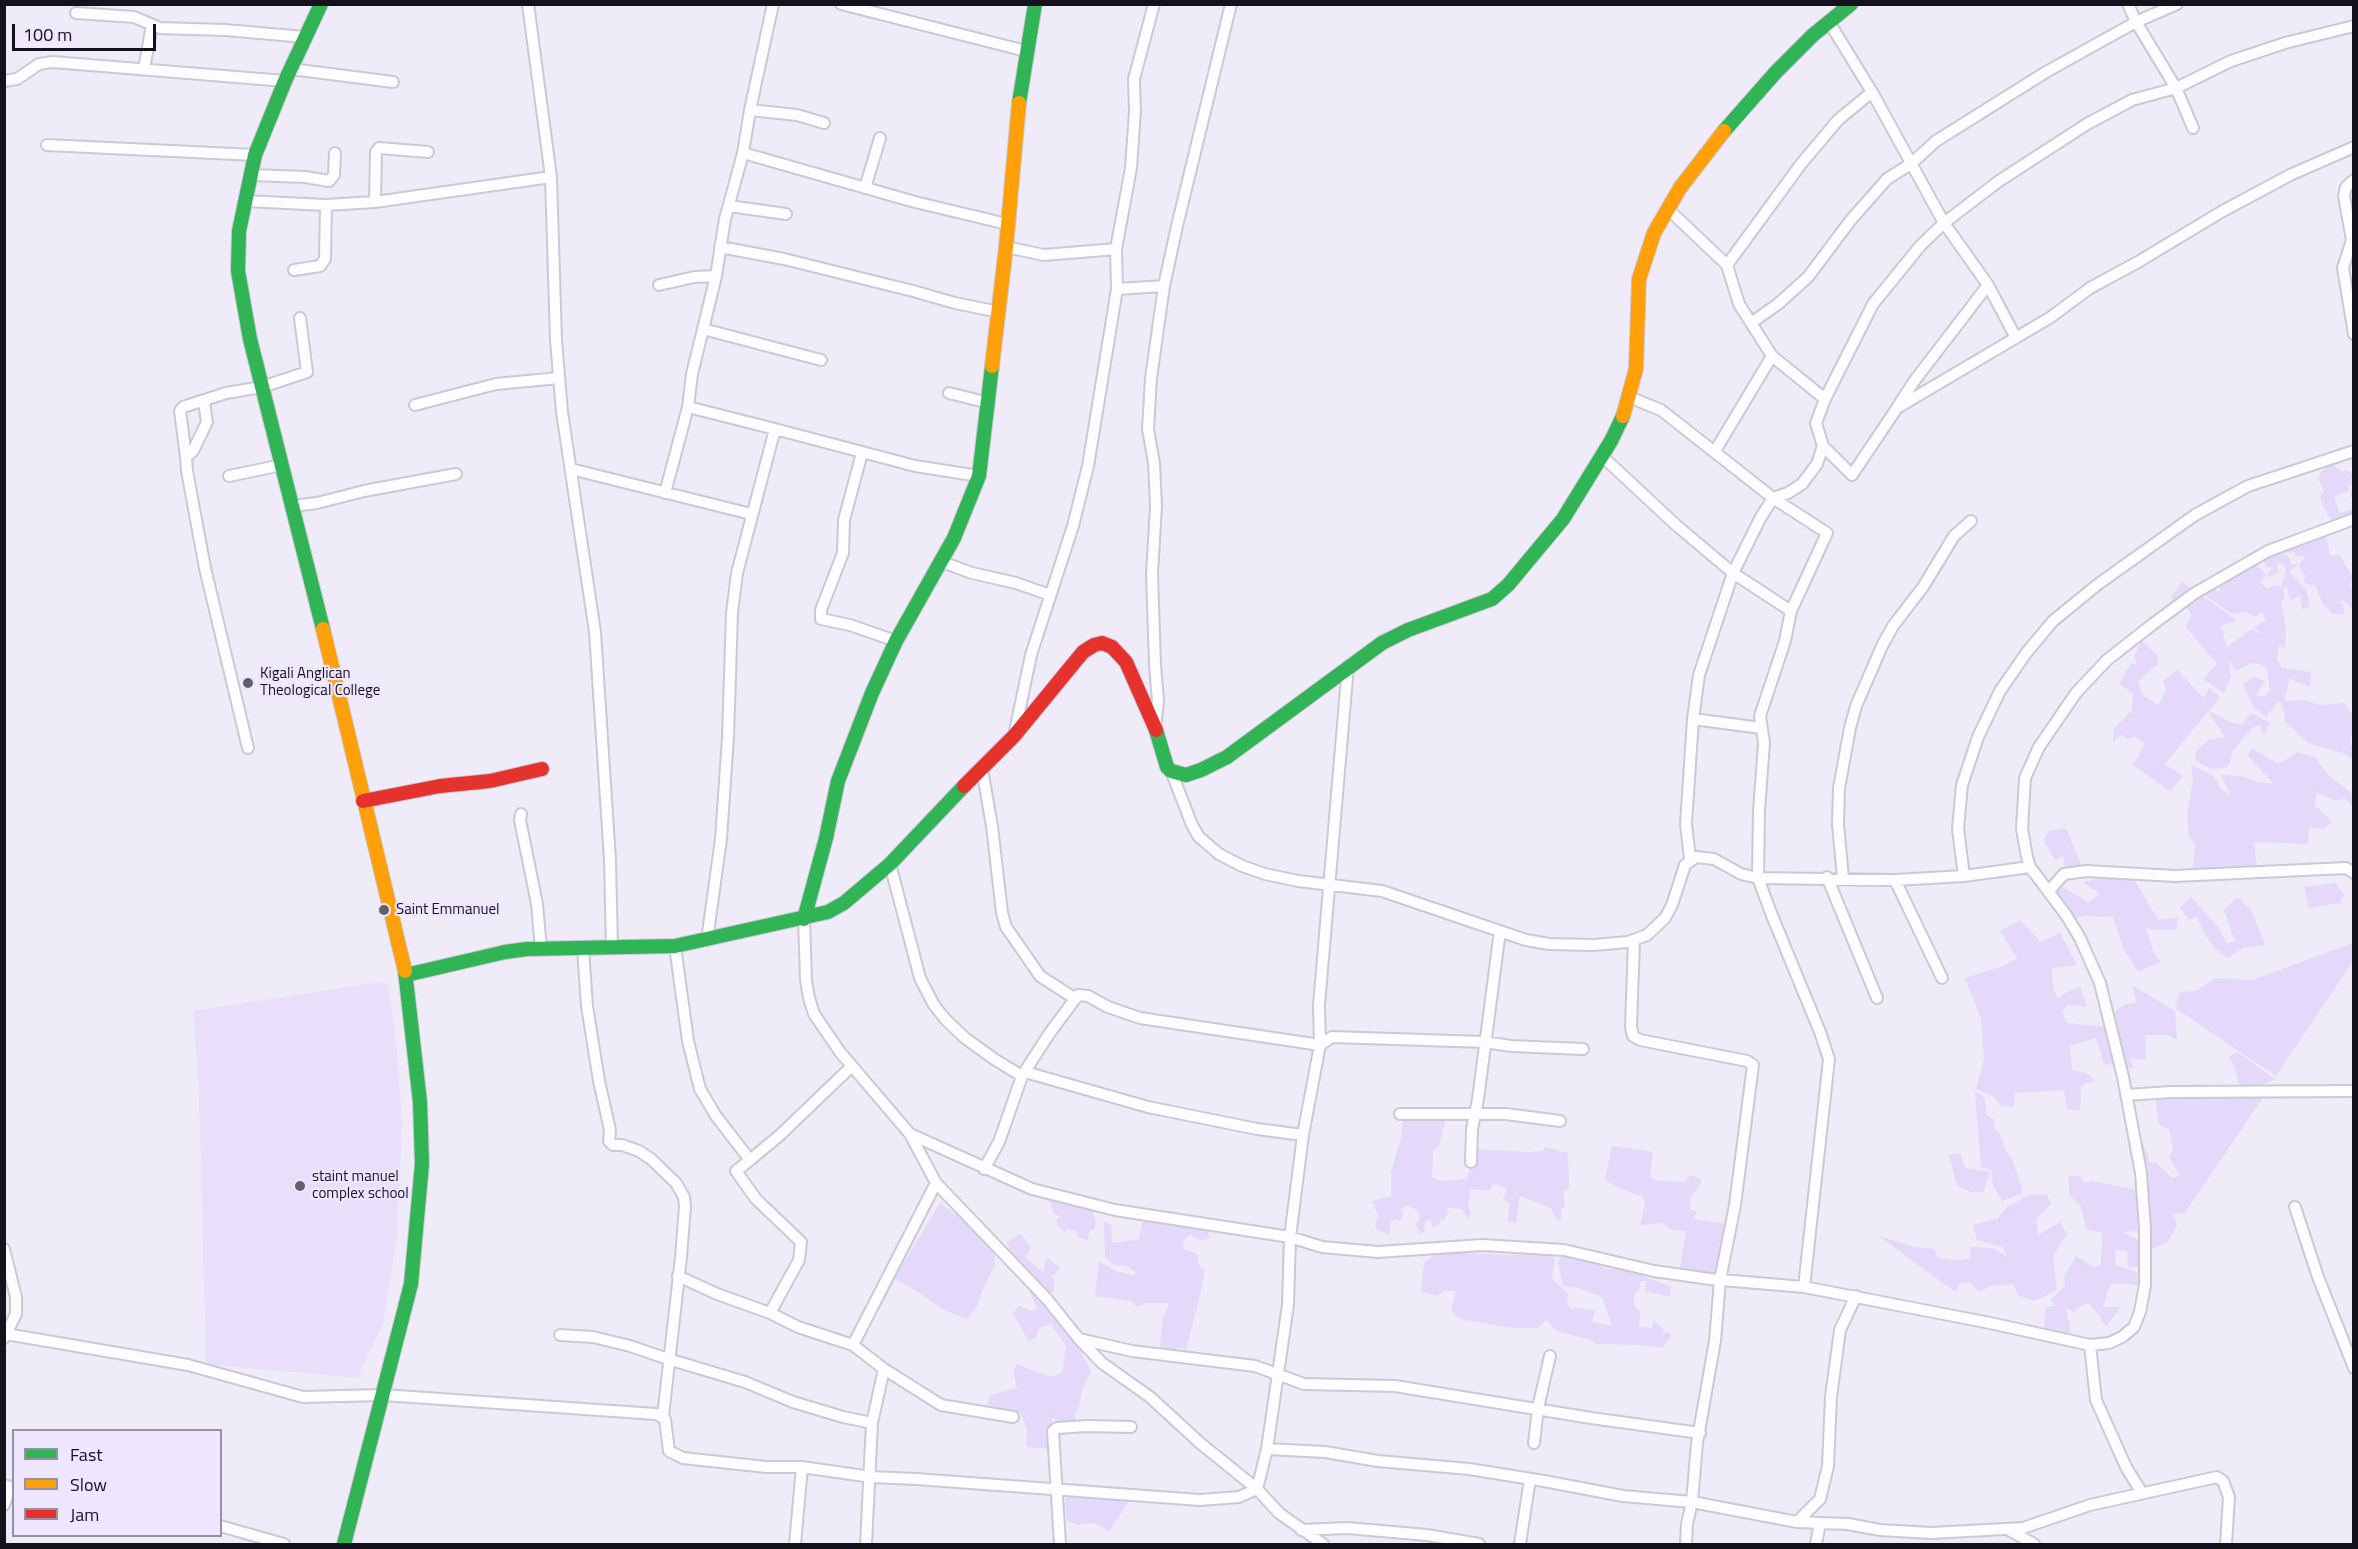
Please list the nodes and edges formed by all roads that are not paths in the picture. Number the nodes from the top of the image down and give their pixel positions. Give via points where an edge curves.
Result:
1 (321, 4) edge
2 (528, 4) edge
3 (772, 4) edge
4 (840, 4) edge
5 (1035, 4) edge
6 (1154, 4) edge
7 (1231, 4) edge
8 (1851, 4) edge
9 (2128, 4) edge
10 (2177, 4) edge
11 (76, 13) dead end
12 (1829, 22) junction
13 (2136, 22) junction
14 (152, 25) junction
15 (2354, 26) edge
16 (305, 38) junction
17 (1026, 51) junction
18 (144, 69) junction
19 (288, 75) junction
20 (4, 81) edge
21 (393, 82) dead end
22 (2176, 88) junction
23 (1872, 92) junction
24 (750, 110) junction
25 (824, 123) dead end
26 (2193, 128) dead end
27 (880, 138) dead end
28 (47, 145) dead end
29 (2354, 147) edge
30 (428, 152) dead end
31 (335, 153) dead end
32 (743, 153) junction
33 (255, 155) junction
34 (1912, 163) junction
35 (251, 175) junction
36 (551, 177) junction
37 (2354, 180) edge
38 (865, 188) junction
39 (245, 201) junction
40 (375, 202) junction
41 (326, 205) junction
42 (729, 206) junction
43 (1668, 209) junction
44 (786, 214) dead end
45 (1944, 223) junction
46 (1008, 224) junction
47 (720, 247) junction
48 (1006, 247) junction
49 (1116, 249) junction
50 (1727, 265) junction
51 (294, 270) dead end
52 (716, 276) junction
53 (659, 285) dead end
54 (1988, 285) junction
55 (1164, 286) junction
56 (1117, 289) junction
57 (999, 312) junction
58 (300, 318) dead end
59 (1751, 323) junction
60 (703, 328) junction
61 (2354, 334) edge
62 (2016, 338) junction
63 (1772, 356) junction
64 (821, 360) dead end
65 (559, 378) junction
66 (262, 387) junction
67 (949, 393) dead end
68 (1629, 397) junction
69 (1825, 399) junction
70 (204, 402) junction
71 (989, 403) junction
72 (415, 405) dead end
73 (688, 407) junction
74 (1897, 408) junction
75 (775, 429) junction
76 (1823, 446) junction
77 (1715, 451) junction
78 (2354, 451) edge
79 (862, 453) junction
80 (1602, 456) junction
81 (186, 457) junction
82 (282, 465) junction
83 (571, 469) junction
84 (456, 474) dead end
85 (229, 476) dead end
86 (979, 476) junction
87 (665, 493) junction
88 (1773, 498) junction
89 (292, 506) junction
90 (751, 514) junction
91 (2354, 519) edge
92 (1971, 522) dead end
93 (942, 562) junction
94 (1733, 573) junction
95 (1050, 595) junction
96 (1791, 611) junction
97 (896, 641) junction
98 (1348, 666) junction
99 (1693, 719) junction
100 (1155, 728) junction
101 (1761, 728) junction
102 (1014, 736) junction
103 (248, 748) dead end
104 (542, 769) dead end
105 (982, 770) junction
106 (1171, 771) junction
107 (363, 801) junction
108 (521, 814) dead end
109 (1690, 859) junction
110 (890, 864) junction
111 (2030, 867) junction
112 (2354, 873) edge
113 (1964, 876) junction
114 (1758, 878) junction
115 (1827, 878) junction
116 (1843, 878) junction
117 (1896, 879) junction
118 (1329, 886) junction
119 (2049, 891) junction
120 (804, 919) junction
121 (1500, 931) junction
122 (707, 940) junction
123 (1634, 940) junction
124 (675, 946) junction
125 (612, 948) junction
126 (541, 949) junction
127 (583, 949) junction
128 (406, 975) junction
129 (1942, 978) dead end
130 (1074, 998) junction
131 (1877, 998) dead end
132 (1485, 1042) junction
133 (1320, 1044) junction
134 (1583, 1049) dead end
135 (852, 1066) junction
136 (1024, 1074) junction
137 (2354, 1091) edge
138 (2126, 1095) junction
139 (1400, 1114) dead end
140 (1474, 1114) junction
141 (1560, 1121) dead end
142 (910, 1134) junction
143 (1303, 1135) junction
144 (750, 1160) junction
145 (1471, 1162) dead end
146 (984, 1169) junction
147 (936, 1183) junction
148 (2295, 1207) dead end
149 (1290, 1237) junction
150 (4, 1249) edge
151 (678, 1276) junction
152 (1720, 1280) junction
153 (1804, 1287) junction
154 (1856, 1296) junction
155 (770, 1313) junction
156 (560, 1335) dead end
157 (5, 1336) edge
158 (1079, 1339) junction
159 (853, 1345) junction
160 (2090, 1345) junction
161 (1550, 1356) dead end
162 (668, 1359) junction
163 (2354, 1368) edge
164 (884, 1369) junction
165 (1276, 1375) junction
166 (383, 1395) junction
167 (1538, 1408) junction
168 (663, 1416) junction
169 (1013, 1417) dead end
170 (872, 1423) junction
171 (1131, 1427) dead end
172 (1700, 1433) junction
173 (1534, 1443) dead end
174 (1267, 1449) junction
175 (802, 1467) junction
176 (871, 1478) junction
177 (1530, 1479) junction
178 (9, 1487) edge
179 (1257, 1489) junction
180 (1056, 1490) junction
181 (2142, 1493) junction
182 (1692, 1502) junction
183 (4, 1504) edge
184 (1797, 1522) junction
185 (1820, 1523) junction
186 (222, 1527) edge
187 (2007, 1528) junction
188 (1301, 1530) junction
189 (284, 1545) edge
190 (344, 1545) edge
191 (795, 1545) edge
192 (866, 1545) edge
193 (1060, 1545) edge
194 (1323, 1545) edge
195 (1479, 1545) edge
196 (1520, 1545) edge
197 (1686, 1545) edge
198 (1816, 1545) edge
199 (2034, 1545) edge
200 (2226, 1545) edge

1 - 16 main road
2 - 36 street
3 - 24 street
4 - 17 street
5 - 17 main road
6 - 49 street via 1134,79 1131,168
7 - 55 street
8 - 12 main road
9 - 13 street
10 - 13 street
11 - 14 street via 135,17
12 - 23 street
12 - 43 main road via 1776,72 1716,140
13 - 22 street
13 - 34 street via 1946,134
14 - 16 street
14 - 18 street
15 - 22 street via 2231,61
16 - 19 main road
17 - 46 main road
18 - 19 street
18 - 20 street via 53,62 39,64 17,79
19 - 21 street
19 - 33 main road
22 - 26 street
22 - 45 street via 2132,100 2087,124 1999,181
23 - 34 street
23 - 50 street via 1838,120 1801,164
24 - 25 street via 797,115
24 - 32 street
27 - 38 street
28 - 33 street
29 - 62 street via 2221,212 2090,288
30 - 40 street via 379,148
31 - 35 street via 334,175 329,181
32 - 38 street
32 - 42 street
33 - 35 main road
34 - 45 street
34 - 59 street via 1887,180 1808,277
35 - 39 main road
36 - 40 street
36 - 65 street
37 - 61 street via 2344,196 2352,240 2343,268
38 - 46 street
39 - 41 street
39 - 66 main road via 238,271
40 - 41 street
41 - 51 street via 325,259 320,266
42 - 44 street
42 - 47 street
43 - 50 street
43 - 68 main road via 1654,233 1639,279 1636,369
45 - 54 street
45 - 69 street via 1921,245 1874,304
46 - 48 main road
47 - 52 street
47 - 57 street
48 - 49 street via 1044,255
48 - 57 main road
49 - 56 street
50 - 59 street via 1739,304
52 - 53 street
52 - 60 street
54 - 62 street
54 - 74 street
55 - 56 street
55 - 100 street via 1148,411 1156,506 1152,574 1158,701
56 - 95 street via 1088,466
57 - 71 main road
58 - 66 street via 308,372
59 - 63 street
60 - 64 street
60 - 73 street
62 - 74 street
63 - 69 street
63 - 77 street
65 - 72 street via 496,384
65 - 83 street
66 - 70 street via 226,393
66 - 82 main road
67 - 71 street
68 - 77 street via 1661,410
68 - 80 main road via 1623,418
69 - 76 street via 1816,423
70 - 81 street via 207,422
70 - 81 street via 180,411
71 - 86 main road
73 - 75 street
73 - 87 street
74 - 76 street via 1852,476
75 - 79 street
75 - 90 street
76 - 88 street via 1817,464 1802,484
77 - 88 street
78 - 113 street via 2248,486 2195,515 2054,621 2000,691 1975,747 1962,785 1958,829
79 - 86 street
79 - 97 street via 844,520 843,553 821,619
80 - 94 street
80 - 98 main road via 1563,519 1492,599 1408,630
81 - 103 street via 206,568
82 - 85 street
82 - 89 main road
83 - 87 street
83 - 125 street via 595,632
84 - 89 street
86 - 93 main road
87 - 90 street
88 - 94 street
88 - 96 street via 1827,533
89 - 107 main road
90 - 122 street via 732,613 721,828
91 - 111 street via 2268,551 2194,593 2092,675 2055,721 2025,778 2022,829
92 - 116 street via 1954,536 1893,626 1856,706 1839,788
93 - 95 street
93 - 97 main road
94 - 96 street
94 - 99 street via 1699,675
95 - 102 street via 1031,655
96 - 101 street via 1760,716
97 - 120 main road via 838,781
98 - 106 main road via 1227,757 1186,775
98 - 118 street
99 - 101 street
99 - 109 street via 1686,824
100 - 102 main road via 1126,662 1119,652 1102,643 1083,652
100 - 106 main road via 1164,762
101 - 114 street via 1764,743
102 - 105 main road
104 - 107 main road
105 - 110 main road
105 - 130 street via 1006,927 1040,976
106 - 118 street via 1192,825 1209,847 1265,874
107 - 128 main road
108 - 126 street
109 - 114 street via 1714,859 1741,874
109 - 123 street via 1665,918 1647,935
110 - 120 main road via 844,903
110 - 136 street via 920,978 934,1005 965,1038
111 - 113 street
111 - 119 street
112 - 119 street via 2346,868 2175,876 2086,871 2064,874
113 - 117 street
114 - 115 street
114 - 153 street via 1829,1059
115 - 116 street
115 - 131 street
116 - 117 street
117 - 129 street
118 - 121 street via 1382,891
118 - 133 street via 1319,1005
119 - 138 street via 2080,938 2100,983
120 - 122 main road
120 - 135 street via 808,998 824,1031
121 - 123 street via 1526,940 1570,945
121 - 132 street
122 - 124 main road
123 - 152 street via 1632,1036 1747,1060 1753,1065
124 - 125 main road
124 - 144 street via 688,1041 700,1089
125 - 127 main road
126 - 127 main road
126 - 128 main road via 505,952
127 - 151 street via 587,1006 609,1141 651,1159 680,1190 685,1206
128 - 166 main road via 420,1102 422,1164 411,1284
130 - 133 street via 1084,995 1140,1018
130 - 136 street
132 - 133 street via 1332,1037
132 - 134 street
132 - 140 street
133 - 143 street
135 - 142 street
135 - 144 street
136 - 143 street via 1148,1107
136 - 146 street via 999,1142
137 - 138 street
138 - 160 street via 2141,1173 2145,1285 2134,1327 2109,1344
139 - 140 street
140 - 141 street
140 - 145 street
142 - 146 street
142 - 147 street
143 - 149 street
144 - 155 street via 736,1171 756,1199 801,1242 799,1260
146 - 149 street via 1032,1189 1114,1210
147 - 158 street via 1047,1299
147 - 159 street
148 - 163 street
149 - 152 street via 1322,1247 1378,1252 1482,1245 1537,1247
149 - 165 street via 1288,1305
150 - 157 street via 16,1297 16,1314
151 - 155 street
151 - 162 street
152 - 153 street
152 - 172 street
153 - 154 street
154 - 160 street
154 - 184 street via 1840,1330 1831,1397 1828,1466 1820,1499
155 - 159 street
156 - 162 street via 593,1337
157 - 166 street via 188,1365 303,1397
158 - 165 street via 1132,1351 1255,1366
158 - 179 street via 1102,1363 1150,1397
159 - 164 street
160 - 181 street via 2096,1400
161 - 167 street
162 - 168 street
162 - 170 street via 745,1382 793,1402
164 - 169 street via 941,1405
164 - 170 street
165 - 167 street via 1304,1384 1395,1386
165 - 174 street
166 - 168 street
166 - 190 main road
167 - 172 street
167 - 173 street
168 - 175 street via 669,1451 676,1457
170 - 176 street
171 - 180 street via 1053,1431
172 - 182 street
174 - 177 street via 1325,1452
174 - 179 street
175 - 176 street
175 - 191 street
176 - 180 street
176 - 192 street
177 - 182 street via 1623,1496
177 - 196 street
178 - 183 street
179 - 180 street via 1239,1497 1200,1500
179 - 188 street
180 - 193 street
181 - 187 street via 2090,1505 2023,1528
181 - 200 street via 2217,1477 2223,1481 2229,1497
182 - 184 street
182 - 197 street
184 - 185 street
185 - 187 street via 1931,1533
185 - 198 street
186 - 189 street
187 - 199 street
188 - 194 street
188 - 195 street via 1347,1528 1427,1534

